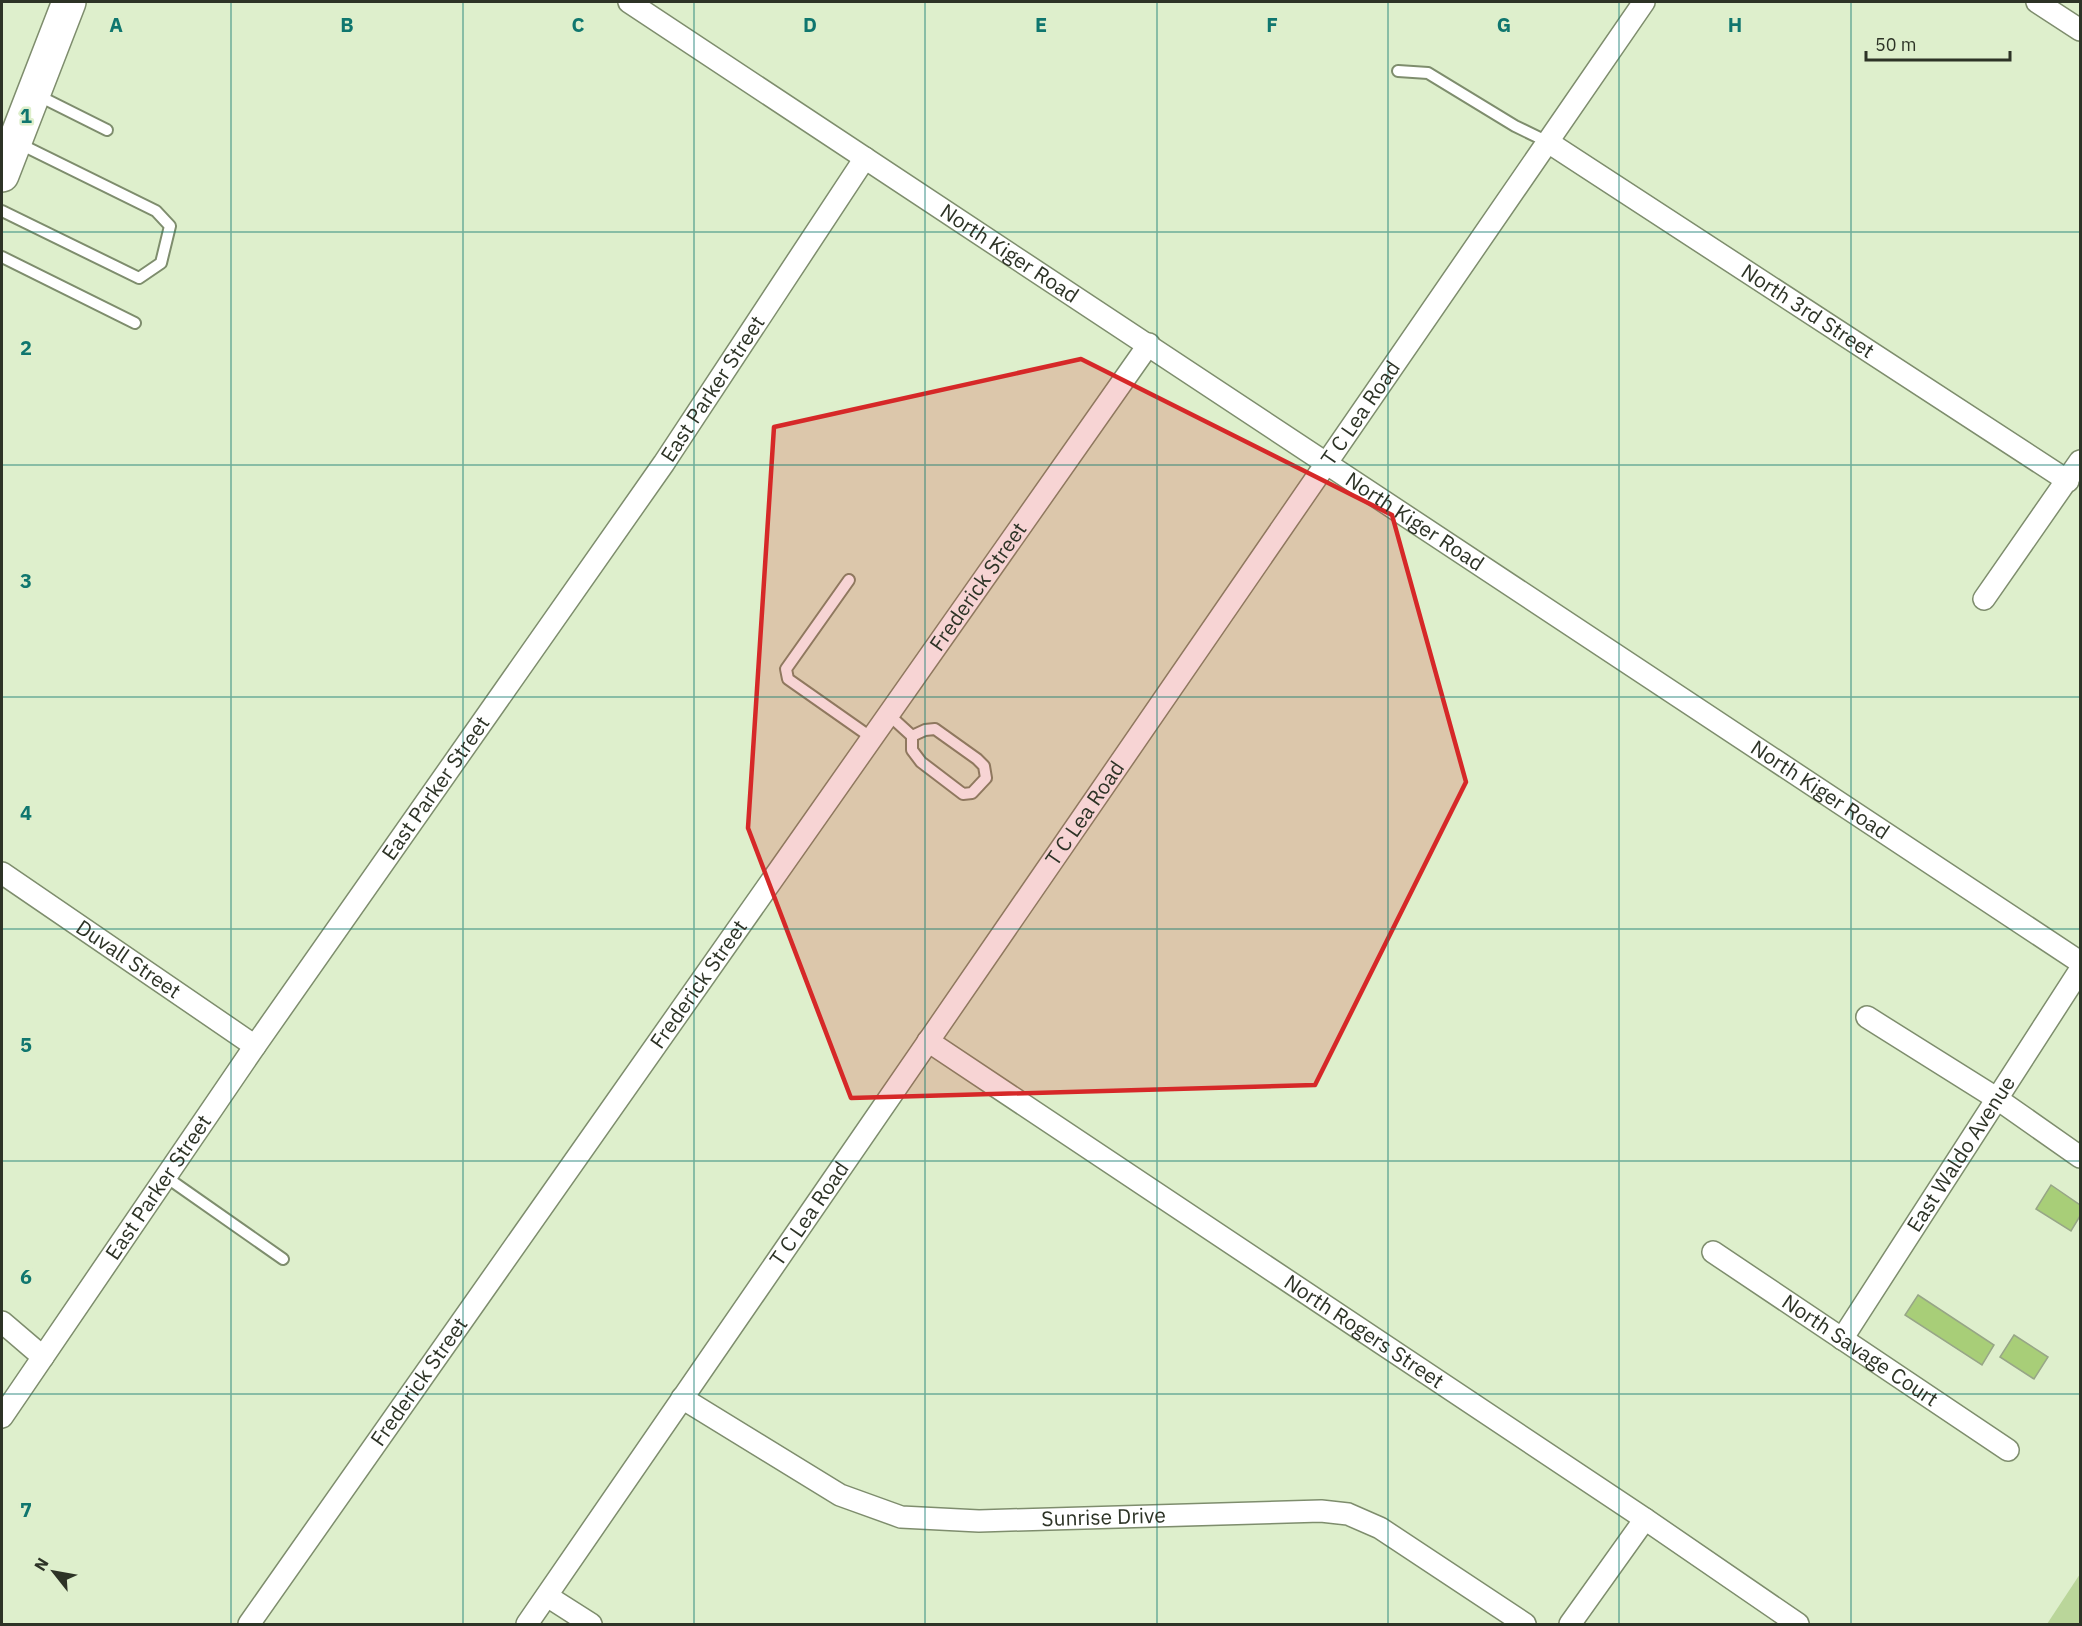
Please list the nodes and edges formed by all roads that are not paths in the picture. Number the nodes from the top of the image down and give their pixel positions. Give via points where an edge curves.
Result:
1 (69, 2) edge
2 (629, 2) edge
3 (1644, 2) edge
4 (2037, 2) edge
5 (2080, 30) edge
6 (1398, 71) dead end
7 (34, 93) junction
8 (107, 130) dead end
9 (15, 141) junction
10 (1548, 142) junction
11 (865, 158) junction
12 (2, 175) edge
13 (2, 211) edge
14 (2, 257) edge
15 (135, 323) dead end
16 (1149, 344) junction
17 (2080, 461) edge
18 (1327, 462) junction
19 (2068, 481) junction
20 (849, 580) dead end
21 (1984, 598) dead end
22 (889, 715) junction
23 (912, 736) junction
24 (872, 738) junction
25 (2, 874) edge
26 (2080, 962) edge
27 (2080, 969) edge
28 (1867, 1017) dead end
29 (928, 1041) junction
30 (255, 1046) junction
31 (1996, 1098) junction
32 (2080, 1157) edge
33 (166, 1176) junction
34 (1713, 1252) dead end
35 (283, 1259) dead end
36 (2, 1322) edge
37 (1842, 1339) junction
38 (43, 1357) junction
39 (682, 1398) junction
40 (2, 1417) edge
41 (2008, 1450) dead end
42 (1645, 1519) junction
43 (547, 1596) junction
44 (249, 1624) edge
45 (527, 1624) edge
46 (591, 1624) edge
47 (1525, 1624) edge
48 (1570, 1624) edge
49 (1798, 1624) edge

1 - 7 main road
2 - 11 street, North Kiger Road
3 - 10 street, T C Lea Road
4 - 5 street
6 - 10 lane via 1428,73
7 - 8 lane
7 - 9 main road
9 - 12 main road
9 - 13 lane via 156,212 170,226 161,263 138,278
10 - 18 street, T C Lea Road
10 - 19 street, North 3rd Street
11 - 16 street, North Kiger Road
11 - 30 street, East Parker Street via 664,464
14 - 15 lane
16 - 18 street, North Kiger Road
16 - 22 street, Frederick Street
17 - 19 street
18 - 26 street, North Kiger Road
18 - 29 street, T C Lea Road
19 - 21 street
20 - 24 lane via 786,669 788,679
22 - 23 lane
22 - 24 street, Frederick Street
23 - 23 lane via 912,750 921,762 963,794 981,786 986,777 984,766 977,759 935,729
24 - 44 street, Frederick Street
25 - 30 street, Duvall Street
27 - 31 street, East Waldo Avenue
28 - 31 street
29 - 39 street, T C Lea Road
29 - 42 street, North Rogers Street
30 - 33 street, East Parker Street
31 - 32 street
31 - 37 street, East Waldo Avenue
33 - 35 lane
33 - 38 street, East Parker Street
34 - 37 street, North Savage Court
36 - 38 street
37 - 41 street, North Savage Court
38 - 40 street, East Parker Street
39 - 43 street, T C Lea Road
39 - 47 street, Sunrise Drive via 840,1495 901,1517 979,1521 1321,1511 1348,1514 1380,1528
42 - 48 street
42 - 49 street, North Rogers Street
43 - 45 street, T C Lea Road
43 - 46 street

